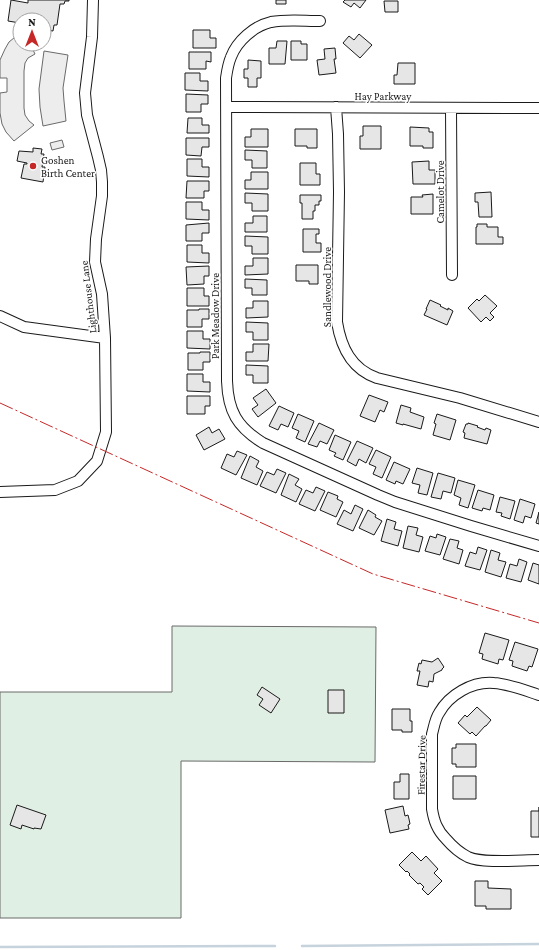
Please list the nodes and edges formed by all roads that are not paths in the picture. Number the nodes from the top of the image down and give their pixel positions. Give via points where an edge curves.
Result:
1 (93, 0) edge
2 (320, 22) dead end
3 (227, 107) junction
4 (336, 107) junction
5 (451, 108) junction
6 (539, 108) edge
7 (452, 275) dead end
8 (0, 316) edge
9 (105, 338) junction
10 (539, 422) edge
11 (0, 492) edge
12 (539, 546) edge
13 (539, 694) edge
14 (539, 860) edge

1 - 9 street, Lighthouse Lane via 92,37 85,93 87,115 101,170 102,196 95,262 102,294
2 - 3 street, Park Meadow Drive via 269,23 251,31 243,38 236,46 228,68
3 - 4 street, Hay Parkway
3 - 12 street, Park Meadow Drive via 227,381 229,402 236,418 246,430 263,442 395,502
4 - 5 street, Hay Parkway
4 - 10 street, Sandlewood Drive via 339,192 337,322 340,338 350,358 365,373 377,378 460,398
5 - 6 street, Hay Parkway
5 - 7 street, Camelot Drive
8 - 9 street via 24,327
9 - 11 street, Lighthouse Lane via 106,432 96,461 78,481 55,490
13 - 14 street, Firestar Drive via 492,682 472,686 450,699 438,714 432,734 432,809 433,818 442,836 460,852 478,860

